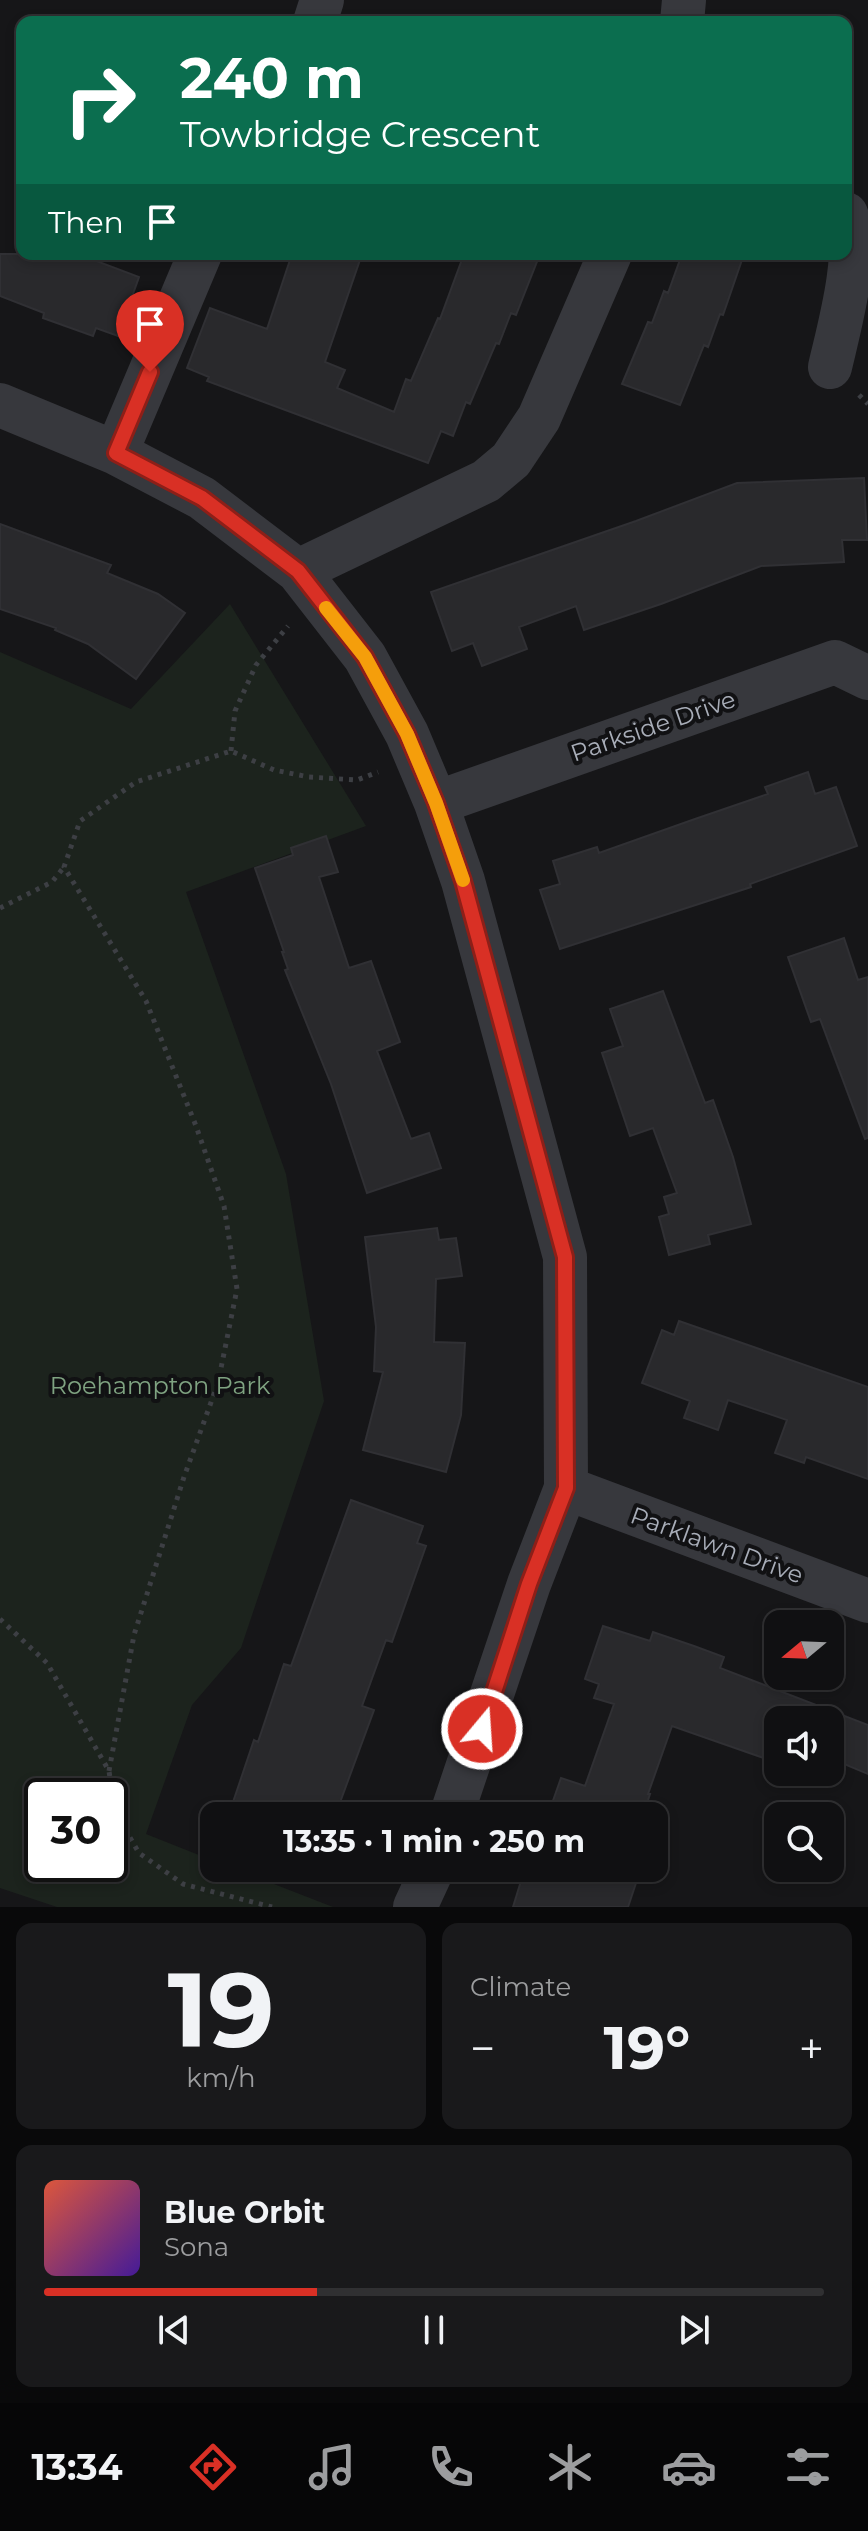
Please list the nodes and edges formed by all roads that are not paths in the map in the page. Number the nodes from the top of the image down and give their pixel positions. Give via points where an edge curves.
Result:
1 (197, 260) edge
2 (607, 260) edge
3 (849, 260) edge
4 (830, 367) dead end
5 (0, 405) edge
6 (116, 453) junction
7 (309, 586) junction
8 (868, 678) edge
9 (436, 803) junction
10 (566, 1488) junction
11 (868, 1601) edge
12 (456, 1802) edge
13 (427, 1882) edge
14 (415, 1907) edge

1 - 6 street
2 - 7 street via 539,418 511,460 486,481
3 - 4 street
5 - 6 street
6 - 7 street via 202,498
7 - 9 street via 365,657
8 - 9 street, Parkside Drive via 835,662
9 - 10 street via 463,881 565,1257
10 - 11 street, Parklawn Drive
10 - 12 street
13 - 14 street

